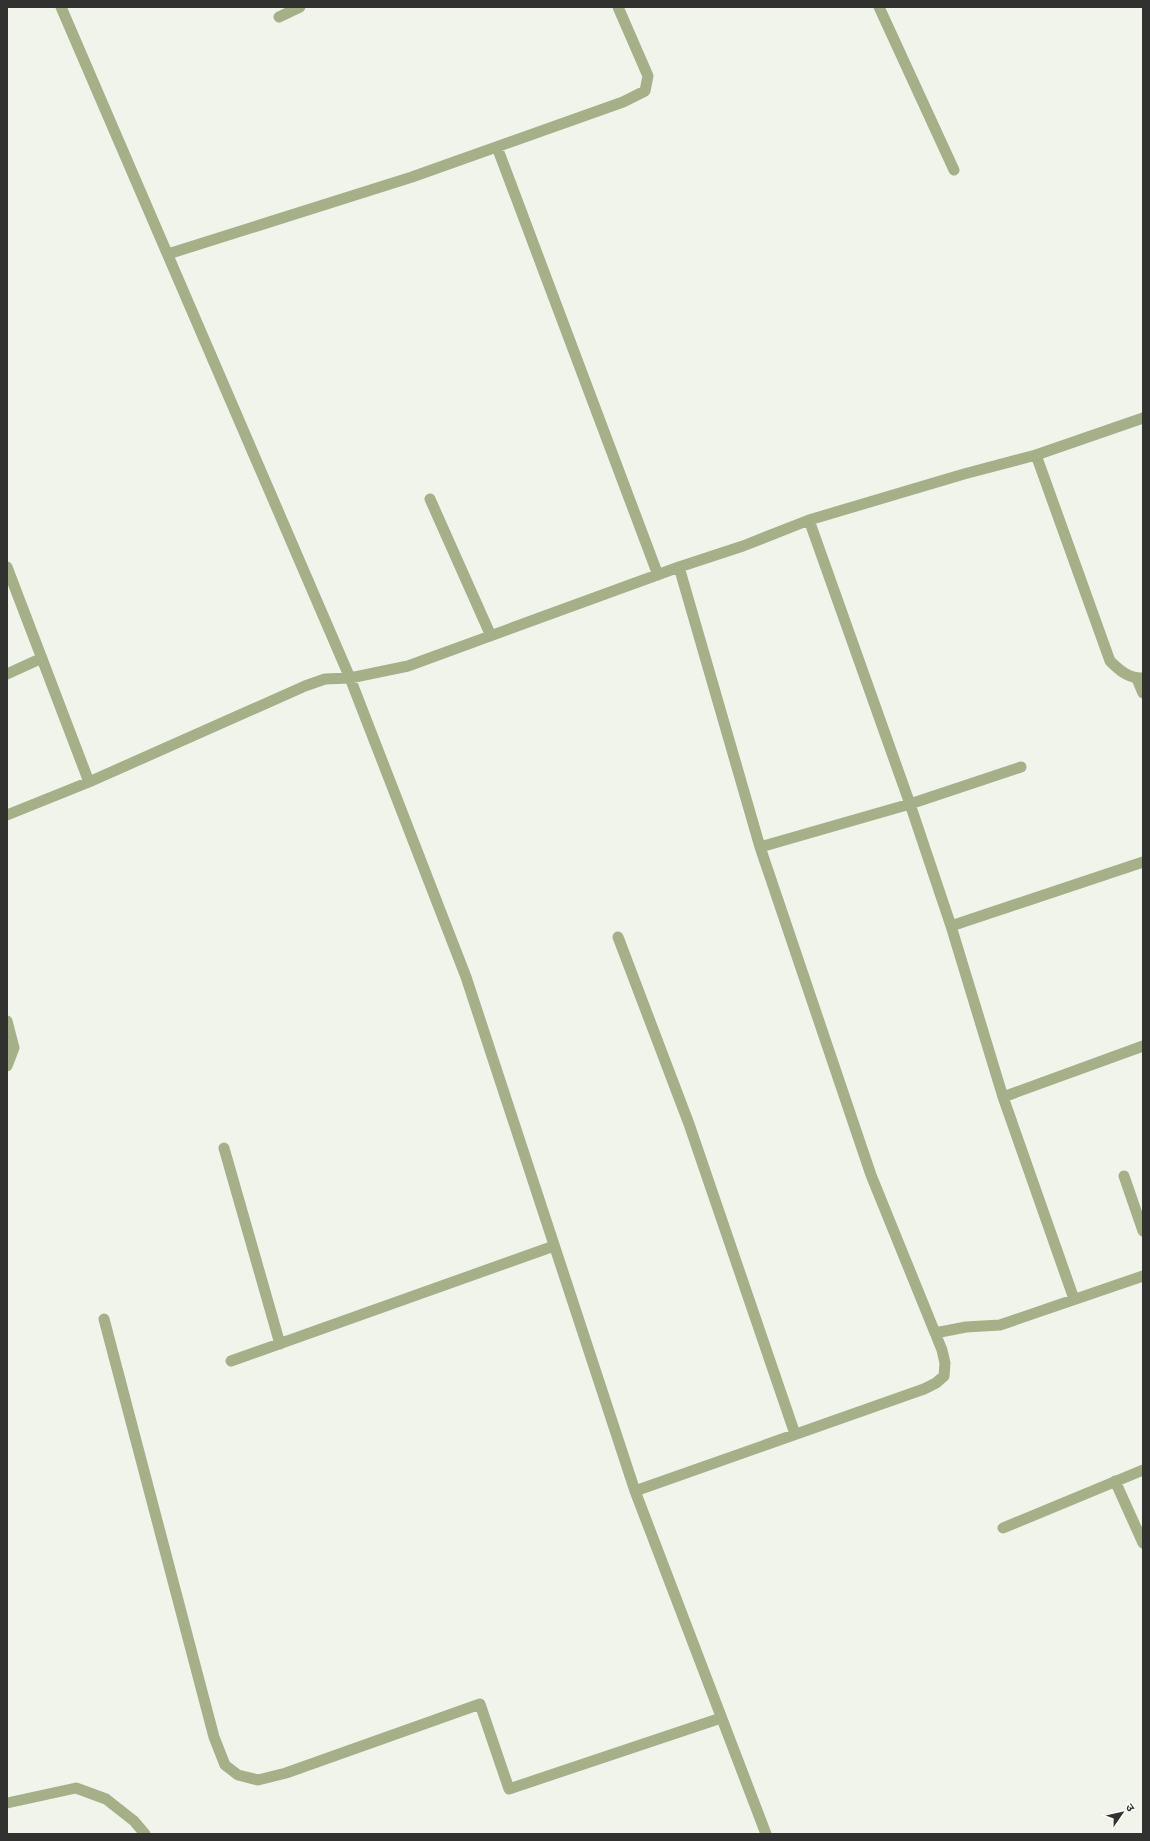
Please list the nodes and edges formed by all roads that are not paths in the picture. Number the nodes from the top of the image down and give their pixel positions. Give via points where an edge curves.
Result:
1 (61, 7) edge
2 (300, 7) edge
3 (618, 7) edge
4 (879, 7) edge
5 (279, 17) dead end
6 (497, 147) junction
7 (954, 170) dead end
8 (168, 254) junction
9 (1143, 418) edge
10 (1036, 454) junction
11 (430, 499) dead end
12 (809, 520) junction
13 (7, 567) edge
14 (679, 567) junction
15 (658, 574) junction
16 (492, 636) junction
17 (42, 658) junction
18 (7, 674) edge
19 (350, 678) junction
20 (1140, 678) edge
21 (1143, 693) edge
22 (1022, 767) dead end
23 (89, 782) junction
24 (910, 804) junction
25 (7, 814) edge
26 (760, 848) junction
27 (1143, 862) edge
28 (951, 926) junction
29 (618, 937) dead end
30 (7, 1021) edge
31 (1143, 1046) edge
32 (7, 1066) edge
33 (1003, 1097) junction
34 (224, 1148) dead end
35 (1124, 1176) dead end
36 (1143, 1231) edge
37 (554, 1246) junction
38 (1143, 1276) edge
39 (1074, 1298) junction
40 (104, 1319) dead end
41 (935, 1333) junction
42 (280, 1344) junction
43 (231, 1361) dead end
44 (795, 1434) junction
45 (1143, 1470) edge
46 (1115, 1481) junction
47 (635, 1491) junction
48 (1003, 1528) dead end
49 (1143, 1543) edge
50 (721, 1718) junction
51 (7, 1803) edge
52 (145, 1834) edge
53 (766, 1834) edge

1 - 8 street
2 - 5 street
3 - 6 street via 648,76 645,91 623,102
4 - 7 street
6 - 8 street via 412,177
6 - 15 street
8 - 19 street
9 - 10 street
10 - 12 street
10 - 20 street via 1110,661 1120,672
11 - 16 street
12 - 14 street via 743,546
12 - 24 street
13 - 17 street
14 - 15 street
14 - 26 street
15 - 16 street
16 - 19 street via 408,666
17 - 18 street
17 - 23 street
19 - 23 street via 324,679 305,686
19 - 37 street via 466,977
20 - 21 street
22 - 24 street
23 - 25 street
24 - 26 street
24 - 28 street
26 - 41 street via 871,1175
27 - 28 street
28 - 33 street
29 - 44 street via 689,1124
30 - 32 street via 14,1048
31 - 33 street
33 - 39 street
34 - 42 street
35 - 36 street
37 - 42 street
37 - 47 street
38 - 39 street
39 - 41 street via 1000,1325 956,1328
40 - 50 street via 214,1737 225,1765 238,1775 258,1780 286,1773 480,1704 510,1789
41 - 44 street via 945,1363 944,1376 936,1383
42 - 43 street
44 - 47 street
45 - 46 street
46 - 48 street
46 - 49 street
47 - 50 street
50 - 53 street
51 - 52 street via 76,1788 106,1799

